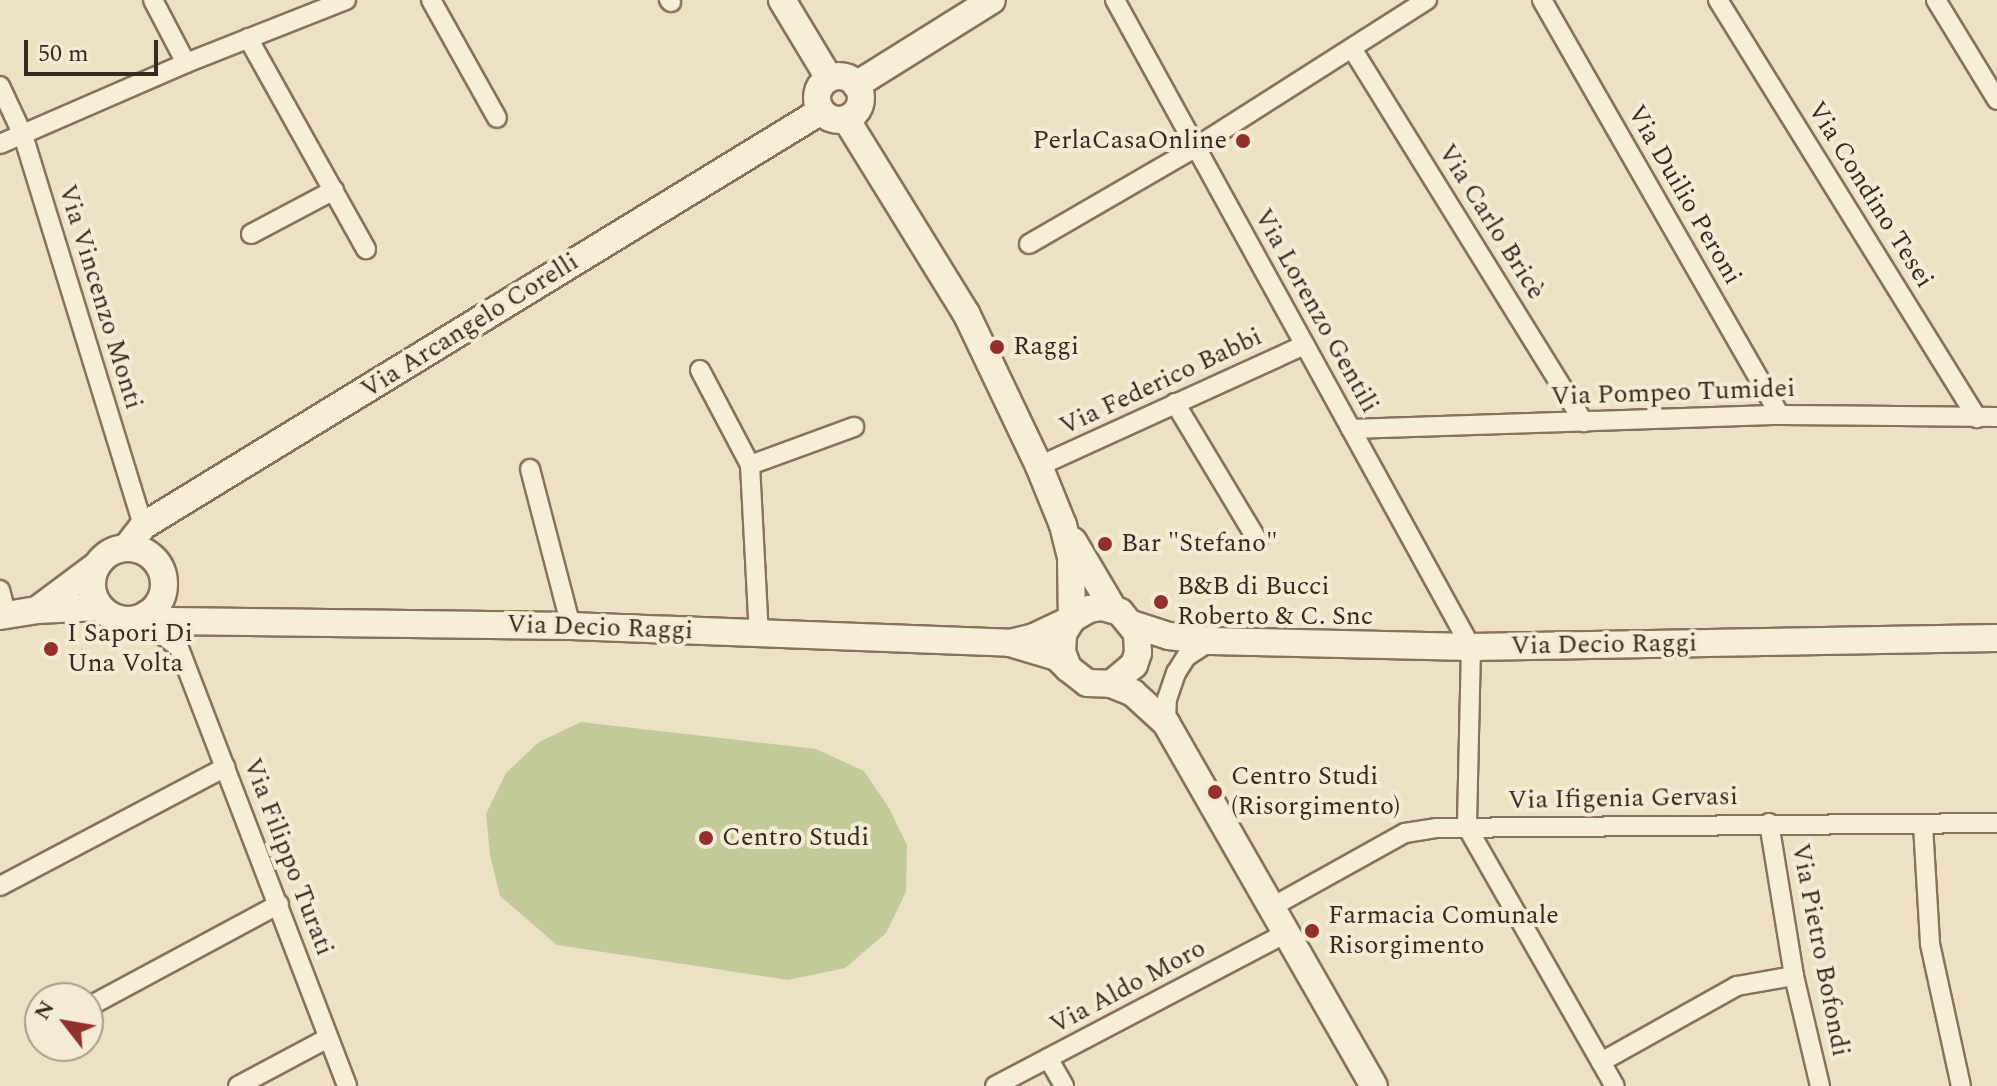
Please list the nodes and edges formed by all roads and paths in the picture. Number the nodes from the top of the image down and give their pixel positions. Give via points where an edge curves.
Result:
1 (153, 0) edge
2 (346, 0) edge
3 (431, 0) edge
4 (782, 0) edge
5 (992, 0) edge
6 (1115, 0) edge
7 (1427, 0) edge
8 (1542, 0) edge
9 (1718, 0) edge
10 (1936, 0) edge
11 (248, 38) junction
12 (1353, 50) junction
13 (186, 63) junction
14 (829, 78) junction
15 (856, 85) junction
16 (0, 86) edge
17 (1997, 100) edge
18 (833, 115) junction
19 (497, 118) dead end
20 (23, 135) junction
21 (0, 144) edge
22 (1196, 147) junction
23 (334, 190) junction
24 (251, 234) dead end
25 (1029, 244) dead end
26 (366, 249) dead end
27 (1305, 345) junction
28 (700, 370) dead end
29 (1175, 403) junction
30 (1780, 415) junction
31 (1997, 417) edge
32 (1977, 418) junction
33 (1584, 422) junction
34 (854, 427) dead end
35 (1351, 429) junction
36 (750, 465) junction
37 (1039, 466) junction
38 (530, 469) dead end
39 (152, 521) junction
40 (1063, 525) junction
41 (1258, 541) dead end
42 (126, 548) junction
43 (155, 561) junction
44 (96, 566) junction
45 (0, 590) edge
46 (163, 590) junction
47 (100, 607) junction
48 (37, 610) junction
49 (3, 616) edge
50 (144, 616) junction
51 (1123, 617) junction
52 (1072, 619) junction
53 (190, 620) junction
54 (571, 626) junction
55 (759, 634) junction
56 (1997, 638) edge
57 (1211, 641) junction
58 (1010, 643) junction
59 (1471, 647) junction
60 (179, 648) junction
61 (1136, 659) junction
62 (1068, 668) junction
63 (1111, 684) junction
64 (1166, 723) junction
65 (226, 767) junction
66 (1769, 823) junction
67 (1997, 823) edge
68 (1923, 825) junction
69 (1467, 827) junction
70 (0, 886) edge
71 (279, 904) junction
72 (1270, 908) junction
73 (1286, 933) junction
74 (1794, 976) junction
75 (104, 998) edge
76 (328, 1038) junction
77 (1048, 1058) junction
78 (1601, 1062) junction
79 (238, 1086) edge
80 (347, 1086) edge
81 (995, 1086) edge
82 (1064, 1086) edge
83 (1374, 1086) edge
84 (1615, 1086) edge
85 (1820, 1086) edge
86 (1961, 1086) edge

1 - 13 street
2 - 11 street
3 - 19 street
4 - 14 main road
5 - 15 main road
6 - 22 street, Via Lorenzo Gentili
7 - 12 street
8 - 30 street, Via Duilio Peroni
9 - 32 street, Via Condino Tesei
10 - 17 street
11 - 13 street
11 - 23 street
12 - 22 street
12 - 33 street, Via Carlo Bricè
13 - 20 street
14 - 15 main road via 847,77
14 - 18 main road via 816,96
15 - 18 main road via 860,104
16 - 20 street, Via Vincenzo Monti
18 - 37 main road via 966,313
18 - 39 main road, Via Arcangelo Corelli
20 - 21 street
20 - 39 street, Via Vincenzo Monti
22 - 25 street
22 - 27 street, Via Lorenzo Gentili
23 - 24 street
23 - 26 street
27 - 29 street, Via Federico Babbi
27 - 35 street, Via Lorenzo Gentili
28 - 36 street
29 - 37 street, Via Federico Babbi
29 - 41 street
30 - 32 street, Via Pompeo Tumidei
30 - 33 street, Via Pompeo Tumidei
31 - 32 street, Via Pompeo Tumidei
33 - 35 street, Via Pompeo Tumidei
34 - 36 street
35 - 59 street, Via Lorenzo Gentili
36 - 55 street
37 - 40 main road
38 - 54 street
39 - 42 main road, Via Arcangelo Corelli
39 - 43 main road
40 - 51 main road
40 - 52 main road via 1071,558
42 - 43 main road via 147,553
42 - 44 main road via 109,553
43 - 46 main road
44 - 47 main road via 92,587
44 - 48 main road
45 - 49 street
46 - 50 main road
46 - 53 main road
47 - 48 main road
47 - 50 main road via 118,619
48 - 49 main road
50 - 53 main road, Via Decio Raggi
50 - 60 street, Via Filippo Turati
51 - 52 main road, Via Decio Raggi via 1089,609
51 - 57 main road, Via Decio Raggi via 1175,637
51 - 61 main road
52 - 58 main road, Via Decio Raggi
52 - 62 main road via 1061,643
53 - 54 main road, Via Decio Raggi
53 - 60 street
54 - 55 main road, Via Decio Raggi
55 - 58 main road, Via Decio Raggi
56 - 59 main road, Via Decio Raggi
57 - 59 main road, Via Decio Raggi
57 - 61 main road, Via Decio Raggi
57 - 64 street via 1186,657 1176,673
58 - 62 main road, Via Decio Raggi via 1057,657
59 - 69 street
60 - 65 street, Via Filippo Turati
61 - 63 main road
61 - 64 main road via 1156,691
62 - 63 main road, Via Decio Raggi via 1087,683
63 - 64 main road, Via Decio Raggi via 1133,693
64 - 72 main road
65 - 70 street
65 - 71 street, Via Filippo Turati
66 - 68 street, Via Ifigenia Gervasi
66 - 69 street, Via Ifigenia Gervasi
66 - 74 street, Via Pietro Bofondi
67 - 68 street, Via Ifigenia Gervasi
68 - 86 street via 1930,944
69 - 72 street, Via Ifigenia Gervasi via 1405,833
69 - 78 street
71 - 75 street
71 - 76 street, Via Filippo Turati
72 - 73 main road
73 - 77 street, Via Aldo Moro
73 - 83 main road
74 - 78 street via 1737,986
74 - 85 street, Via Pietro Bofondi
76 - 79 street
76 - 80 street, Via Filippo Turati
77 - 81 street, Via Aldo Moro
77 - 82 street
78 - 84 street

